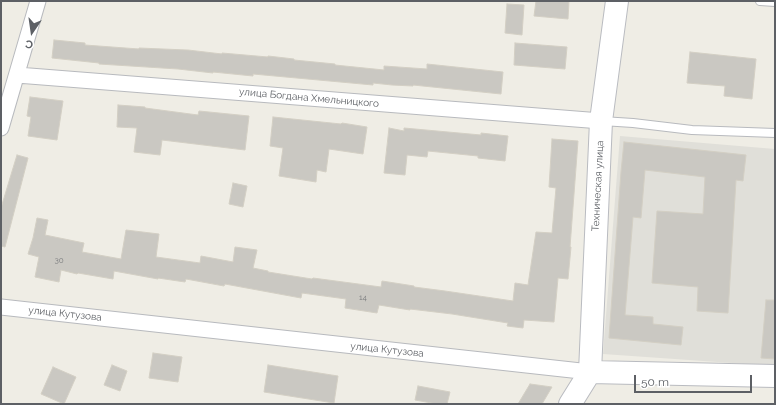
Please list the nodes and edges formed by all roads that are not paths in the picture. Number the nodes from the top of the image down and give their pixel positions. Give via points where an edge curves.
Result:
1 (617, 1) edge
2 (760, 1) edge
3 (35, 2) edge
4 (775, 2) edge
5 (17, 75) junction
6 (601, 121) junction
7 (1, 128) edge
8 (775, 133) edge
9 (1, 307) edge
10 (590, 372) junction
11 (775, 376) edge
12 (570, 404) edge

1 - 6 main road, Техническая улица
2 - 4 lane
3 - 5 street
5 - 6 street, улица Богдана Хмельницкого
5 - 7 street
6 - 8 lane via 692,130
6 - 10 main road, Техническая улица
9 - 10 street, улица Кутузова
10 - 11 main road, улица Кутузова
10 - 12 main road

